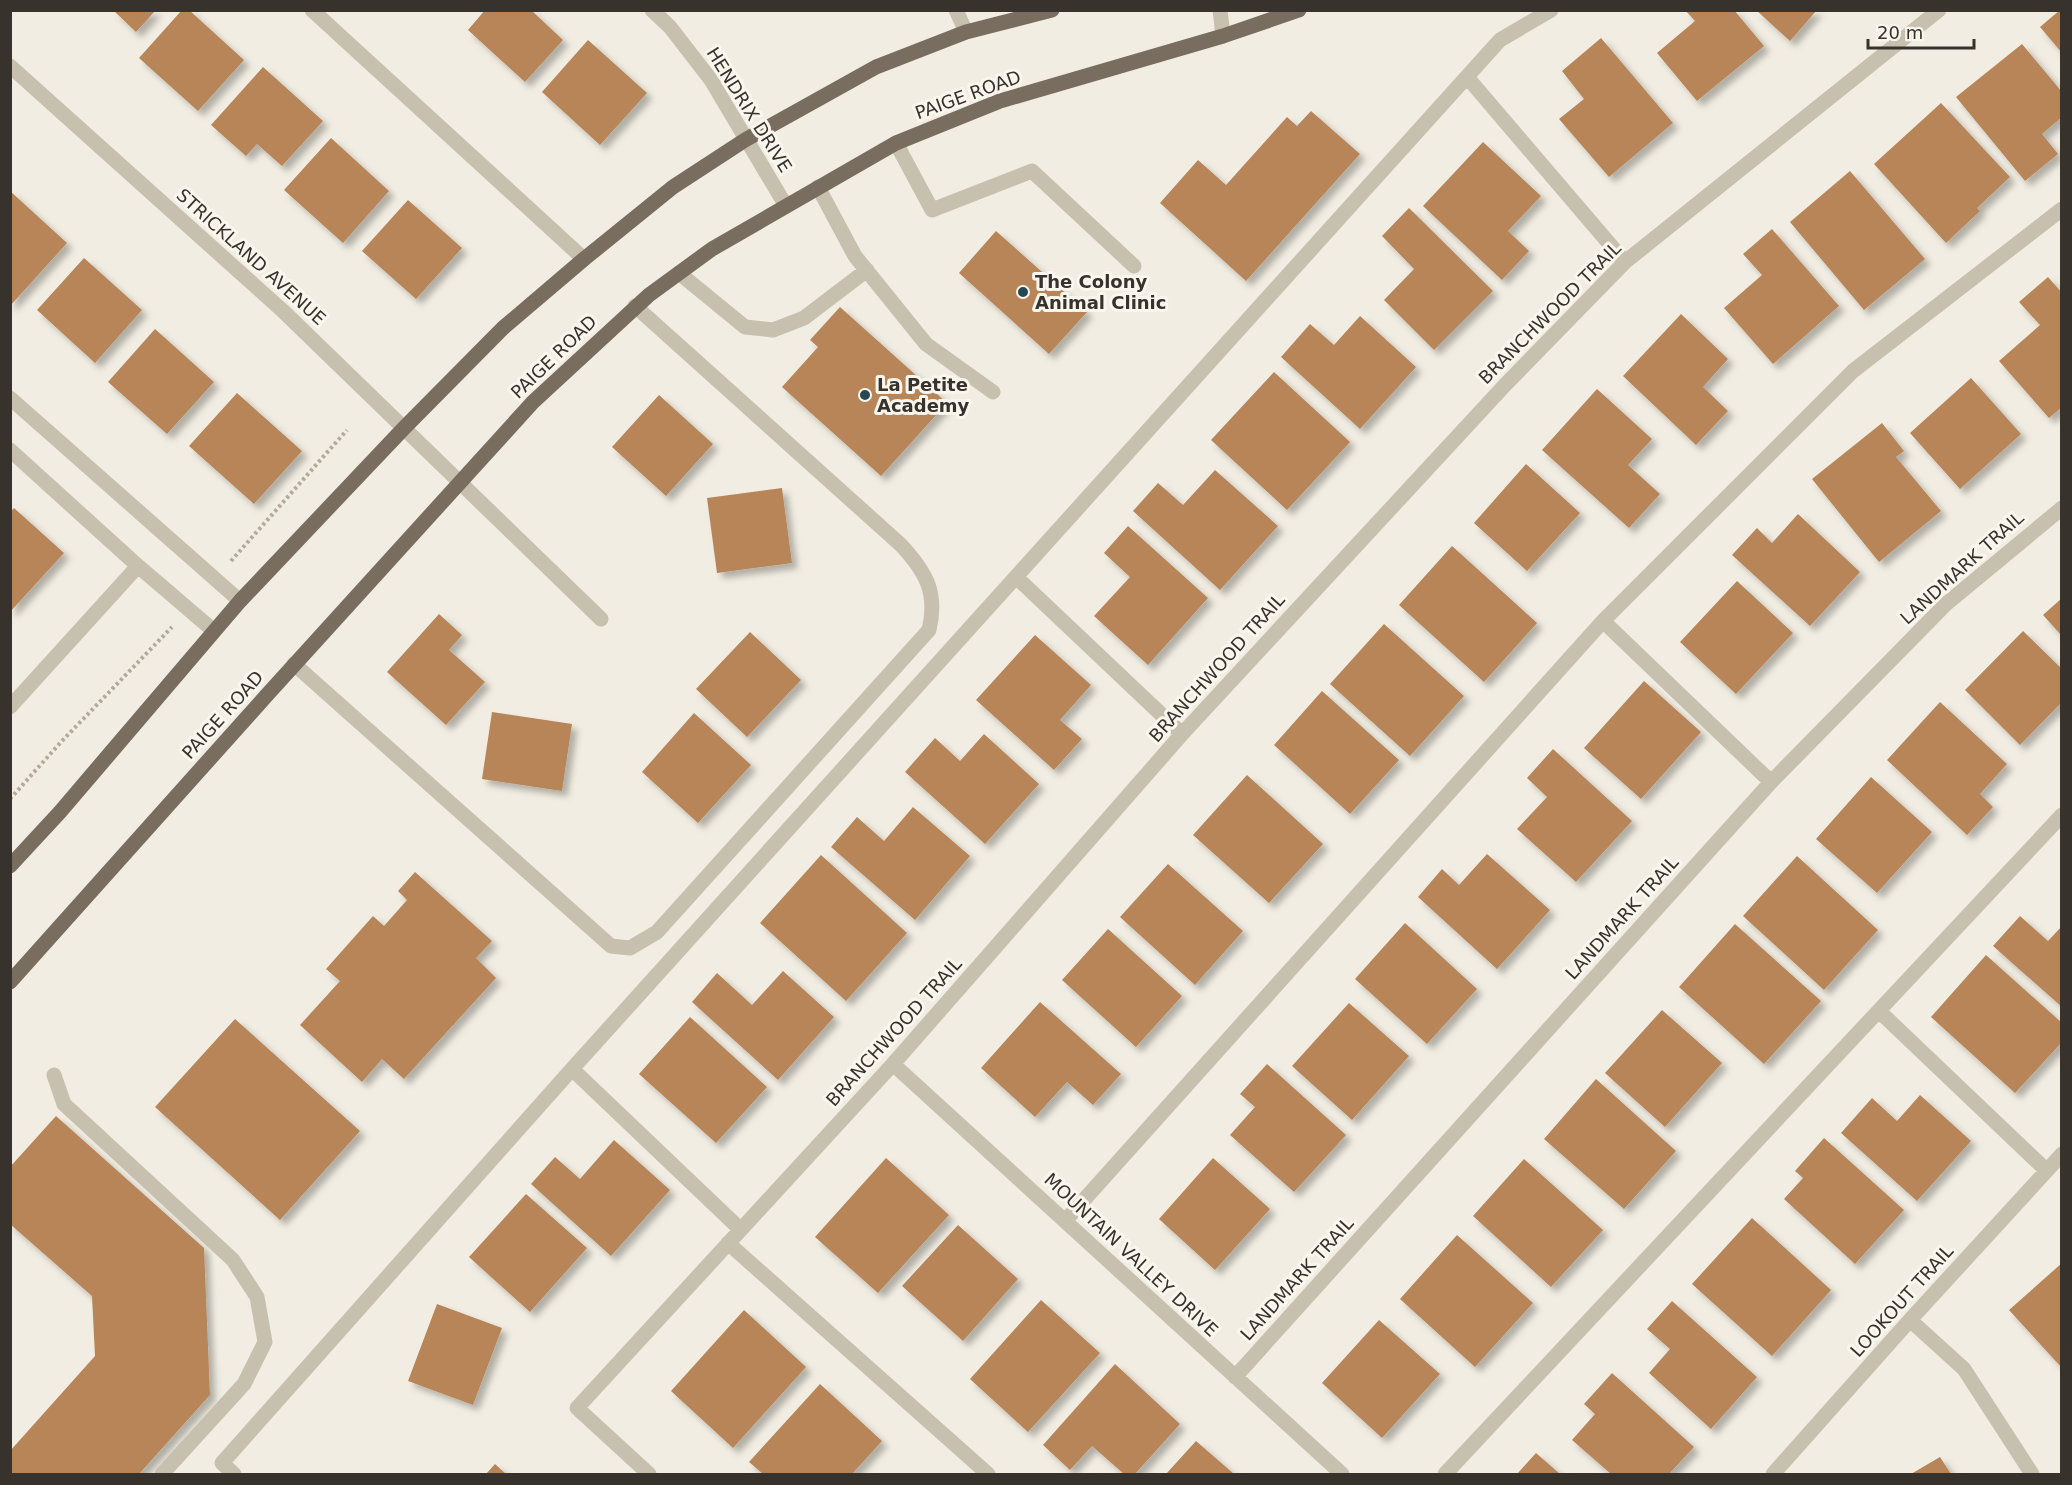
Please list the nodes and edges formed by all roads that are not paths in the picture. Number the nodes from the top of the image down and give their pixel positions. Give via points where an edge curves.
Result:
1 (312, 10) edge
2 (652, 10) edge
3 (956, 10) edge
4 (1052, 10) edge
5 (1220, 10) edge
6 (1299, 10) edge
7 (1551, 10) edge
8 (1939, 10) edge
9 (966, 32) junction
10 (1223, 36) junction
11 (10, 66) edge
12 (1467, 77) junction
13 (745, 140) junction
14 (896, 143) junction
15 (818, 187) junction
16 (786, 206) junction
17 (2061, 209) edge
18 (584, 259) junction
19 (1625, 262) junction
20 (1134, 266) dead end
21 (867, 270) junction
22 (678, 273) junction
23 (635, 306) junction
24 (993, 392) dead end
25 (10, 398) edge
26 (405, 428) junction
27 (10, 450) edge
28 (461, 482) junction
29 (2061, 508) edge
30 (138, 566) junction
31 (1016, 577) junction
32 (240, 601) junction
33 (601, 619) dead end
34 (1603, 621) junction
35 (214, 631) junction
36 (294, 664) junction
37 (10, 707) edge
38 (1182, 734) junction
39 (1771, 782) junction
40 (2061, 815) edge
41 (10, 866) edge
42 (10, 982) edge
43 (1879, 1011) junction
44 (893, 1064) junction
45 (572, 1069) junction
46 (54, 1075) dead end
47 (2061, 1154) edge
48 (2046, 1170) junction
49 (1065, 1221) junction
50 (740, 1229) junction
51 (728, 1243) junction
52 (1910, 1320) junction
53 (1235, 1377) junction
54 (162, 1474) edge
55 (234, 1474) edge
56 (649, 1474) edge
57 (988, 1474) edge
58 (1342, 1474) edge
59 (1445, 1474) edge
60 (1773, 1474) edge
61 (2032, 1474) edge

1 - 18 street
2 - 13 street, HENDRIX DRIVE via 711,80
3 - 9 street
4 - 9 main road
5 - 10 street
6 - 10 main road, PAIGE ROAD
7 - 12 street via 1500,40
8 - 19 street, BRANCHWOOD TRAIL
9 - 13 main road via 876,67
10 - 14 main road, PAIGE ROAD via 1000,101
11 - 26 street, STRICKLAND AVENUE via 283,311
12 - 19 street
12 - 31 street
13 - 16 street, HENDRIX DRIVE
13 - 18 main road via 673,188
14 - 15 main road, PAIGE ROAD
14 - 20 street via 932,210 1032,171
15 - 16 main road, PAIGE ROAD
15 - 21 street via 855,256
16 - 22 main road, PAIGE ROAD
17 - 34 street via 1853,371
18 - 26 main road via 503,328
19 - 38 street, BRANCHWOOD TRAIL via 1505,385
21 - 22 street via 804,318 773,330 745,327
21 - 24 street via 926,344
22 - 23 main road, PAIGE ROAD
23 - 28 main road, PAIGE ROAD via 533,402
23 - 36 street via 901,545 920,565 929,586 933,615 929,630 657,932 630,948 611,946
25 - 32 street
26 - 28 street, STRICKLAND AVENUE
26 - 32 main road
27 - 30 street
28 - 33 street, STRICKLAND AVENUE
28 - 36 main road, PAIGE ROAD
29 - 39 street, LANDMARK TRAIL via 1946,604
30 - 35 street
30 - 37 street
31 - 38 street
31 - 45 street
32 - 35 main road
34 - 39 street
34 - 49 street
35 - 41 main road
36 - 42 main road, PAIGE ROAD
38 - 44 street, BRANCHWOOD TRAIL
39 - 53 street, LANDMARK TRAIL
40 - 43 street
43 - 48 street
43 - 59 street
44 - 49 street, MOUNTAIN VALLEY DRIVE
44 - 50 street, BRANCHWOOD TRAIL
45 - 50 street
45 - 55 street via 222,1463
46 - 54 street via 64,1104 233,1260 257,1297 265,1342 244,1384
47 - 48 street, LOOKOUT TRAIL
48 - 52 street, LOOKOUT TRAIL
49 - 53 street, MOUNTAIN VALLEY DRIVE
50 - 51 street, BRANCHWOOD TRAIL
51 - 56 street, BRANCHWOOD TRAIL via 577,1408
51 - 57 street
52 - 60 street, LOOKOUT TRAIL
52 - 61 street via 1964,1370
53 - 58 street, MOUNTAIN VALLEY DRIVE

